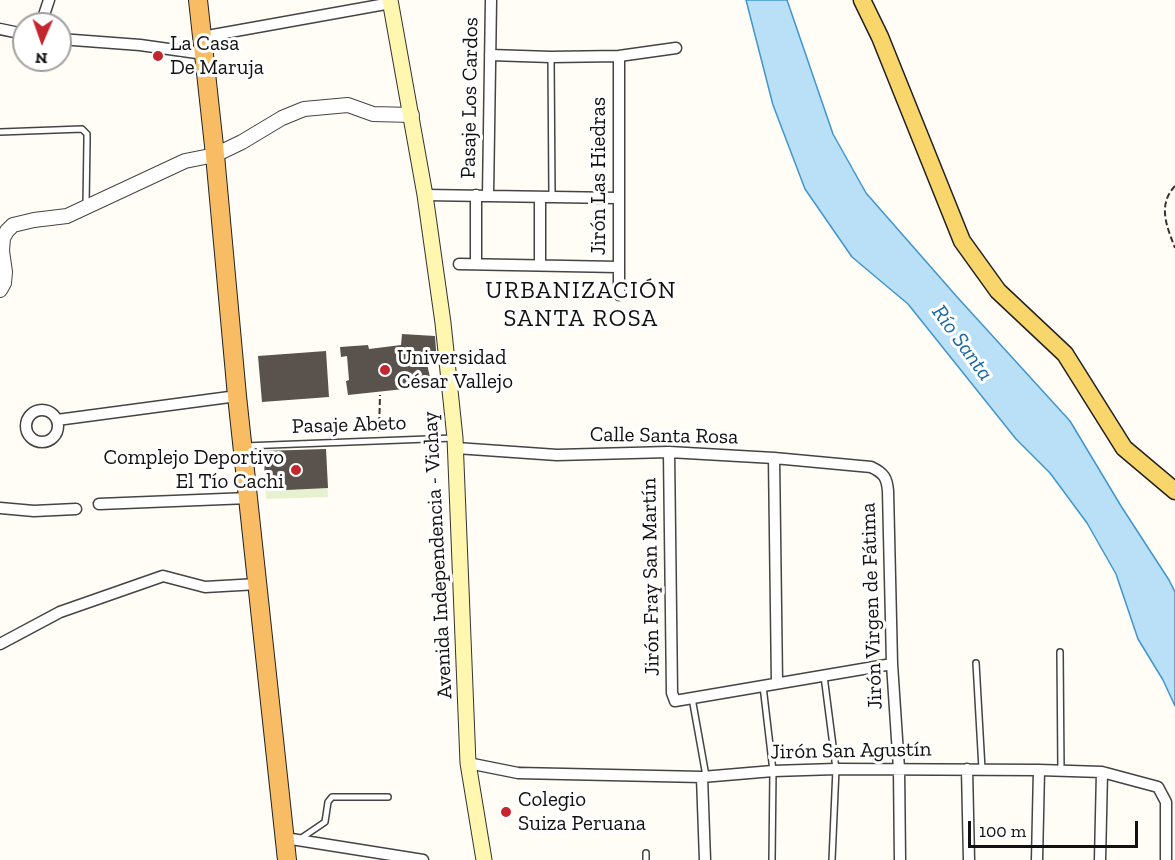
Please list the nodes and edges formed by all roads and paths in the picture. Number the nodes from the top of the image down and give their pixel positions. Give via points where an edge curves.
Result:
1 (198, 0) edge
2 (490, 0) edge
3 (862, 0) edge
4 (390, 2) edge
5 (72, 40) edge
6 (203, 46) junction
7 (676, 48) dead end
8 (490, 55) junction
9 (619, 56) junction
10 (551, 57) junction
11 (411, 115) junction
12 (0, 132) edge
13 (215, 155) junction
14 (1175, 186) edge
15 (425, 195) junction
16 (476, 195) junction
17 (488, 195) junction
18 (540, 197) junction
19 (552, 197) junction
20 (617, 198) junction
21 (86, 208) junction
22 (1175, 248) edge
23 (459, 264) dead end
24 (476, 264) junction
25 (540, 265) junction
26 (618, 267) junction
27 (0, 291) edge
28 (619, 295) dead end
29 (380, 395) dead end
30 (237, 396) junction
31 (57, 420) dead end
32 (379, 441) junction
33 (456, 443) junction
34 (244, 446) junction
35 (669, 453) junction
36 (774, 458) junction
37 (871, 467) joint
38 (1175, 491) edge
39 (249, 498) junction
40 (99, 504) dead end
41 (0, 508) edge
42 (76, 509) dead end
43 (258, 584) junction
44 (0, 644) edge
45 (1060, 652) dead end
46 (976, 663) dead end
47 (892, 664) junction
48 (824, 675) junction
49 (777, 683) junction
50 (763, 686) junction
51 (692, 698) junction
52 (468, 763) junction
53 (836, 769) junction
54 (967, 769) junction
55 (982, 769) junction
56 (899, 770) junction
57 (1039, 770) junction
58 (774, 771) junction
59 (1061, 771) junction
60 (1102, 772) junction
61 (704, 776) junction
62 (388, 797) dead end
63 (292, 839) junction
64 (287, 860) edge
65 (423, 860) edge
66 (484, 860) edge
67 (705, 860) edge
68 (772, 860) edge
69 (832, 860) edge
70 (900, 860) edge
71 (969, 860) edge
72 (1037, 860) edge
73 (1100, 860) edge
74 (1166, 860) edge

1 - 6 highway
2 - 8 street, Pasaje Los Cardos
3 - 38 main road via 962,241 998,291 1065,354 1124,448
4 - 6 street
4 - 11 main road, Avenida Independencia - Vichay
5 - 6 street
6 - 13 highway
7 - 9 street
8 - 10 street
8 - 17 street, Pasaje Los Cardos
9 - 10 street
9 - 20 street, Jirón Las Hiedras
10 - 19 lane
11 - 13 street via 373,114 348,105 314,107 282,118
11 - 15 main road, Avenida Independencia - Vichay
12 - 21 lane via 82,129 87,134
13 - 21 street via 185,161
13 - 30 highway
14 - 22 path via 1168,194 1164,216
15 - 16 street
15 - 33 main road, Avenida Independencia - Vichay
16 - 17 street
16 - 24 street
17 - 18 street
18 - 19 street
18 - 25 street
19 - 20 street
20 - 26 street, Jirón Las Hiedras
21 - 27 street via 67,216 13,225 3,238 5,272
23 - 24 street
24 - 25 street
25 - 26 street
26 - 28 street, Jirón Las Hiedras
29 - 32 path
30 - 31 street
30 - 34 highway
32 - 33 lane, Pasaje Abeto
32 - 34 lane, Pasaje Abeto
33 - 35 street, Calle Santa Rosa via 557,454
33 - 52 main road, Avenida Independencia - Vichay
34 - 39 highway
35 - 36 street, Calle Santa Rosa
35 - 51 street, Jirón Fray San Martín via 672,693 675,701
36 - 37 street, Calle Santa Rosa
36 - 49 street
37 - 47 street, Jirón Virgen de Fátima via 881,471 887,480
39 - 40 street
39 - 43 highway
41 - 42 street
43 - 44 street via 205,587 163,576 60,612
43 - 63 highway
45 - 59 lane
46 - 55 lane
47 - 48 street
47 - 56 street, Jirón Virgen de Fátima
48 - 49 street
48 - 53 lane
49 - 50 street
50 - 51 street
50 - 58 lane
51 - 61 lane
52 - 61 street, Jirón San Agustín via 518,773
52 - 66 main road, Avenida Independencia - Vichay
53 - 56 street, Jirón San Agustín
53 - 58 street, Jirón San Agustín
53 - 69 lane
54 - 55 street, Jirón San Agustín
54 - 56 street, Jirón San Agustín
54 - 71 street
55 - 57 street, Jirón San Agustín
56 - 70 street, Jirón Virgen de Fátima
57 - 59 street, Jirón San Agustín
57 - 72 street
58 - 61 street, Jirón San Agustín
58 - 68 lane
59 - 60 street, Jirón San Agustín
60 - 73 street
60 - 74 street, Jirón San Agustín via 1158,787 1166,802
61 - 67 street
62 - 63 lane via 332,797 325,822
63 - 64 highway
63 - 65 street

